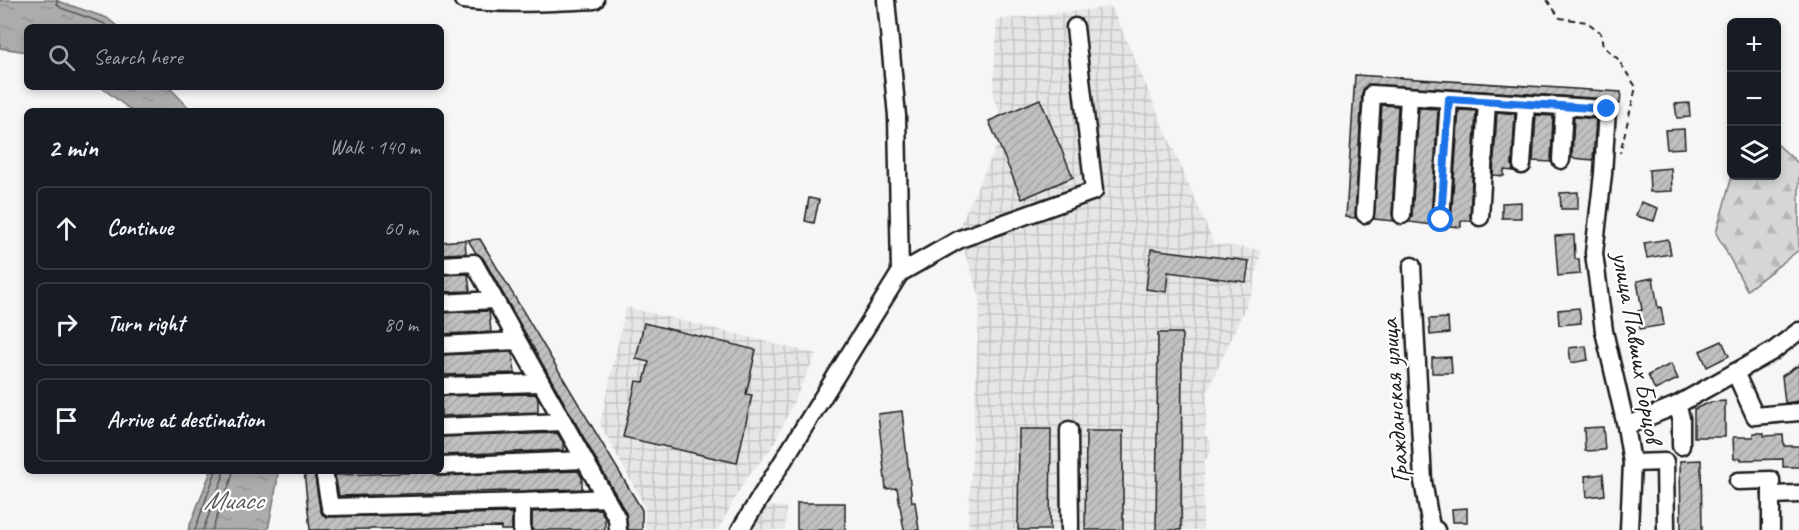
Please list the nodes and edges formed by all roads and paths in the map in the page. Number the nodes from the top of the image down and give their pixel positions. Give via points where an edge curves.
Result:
1 (463, 0) edge
2 (595, 0) edge
3 (885, 0) edge
4 (1547, 0) edge
5 (1075, 27) dead end
6 (1409, 97) junction
7 (1449, 99) junction
8 (1487, 102) junction
9 (1526, 104) junction
10 (1564, 107) junction
11 (1620, 153) dead end
12 (1561, 160) dead end
13 (1522, 165) dead end
14 (1365, 214) dead end
15 (1402, 215) dead end
16 (1480, 217) dead end
17 (1441, 220) dead end
18 (444, 265) edge
19 (1412, 266) dead end
20 (900, 273) junction
21 (494, 300) junction
22 (444, 303) edge
23 (1799, 331) edge
24 (517, 341) junction
25 (444, 345) edge
26 (1735, 372) junction
27 (540, 382) junction
28 (444, 386) edge
29 (1677, 405) junction
30 (1799, 412) edge
31 (563, 422) junction
32 (1626, 426) junction
33 (444, 427) edge
34 (1070, 430) dead end
35 (1681, 446) dead end
36 (584, 460) junction
37 (1632, 463) junction
38 (444, 466) edge
39 (324, 474) edge
40 (1738, 481) dead end
41 (1771, 487) junction
42 (1799, 494) edge
43 (606, 498) junction
44 (522, 502) junction
45 (522, 530) edge
46 (618, 530) edge
47 (740, 530) edge
48 (1070, 530) edge
49 (1436, 530) edge
50 (1629, 530) edge
51 (1666, 530) edge
52 (1771, 530) edge

1 - 2 street
3 - 20 street via 897,116
4 - 11 path via 1560,18 1587,22 1600,32 1603,46 1617,58 1636,87
5 - 20 street via 1094,191 960,239
6 - 7 street
6 - 14 street via 1372,94
6 - 15 street
7 - 8 street
7 - 17 street
8 - 9 street
8 - 16 street
9 - 10 street
9 - 13 street
10 - 12 street
10 - 32 street, улица Павших Борцов via 1607,109 1594,253 1604,331
18 - 21 street via 474,263
19 - 49 street, Гражданская улица via 1423,481 1431,527
20 - 47 street
21 - 22 street
21 - 24 street
23 - 26 street
24 - 25 street
24 - 27 street
26 - 29 street
26 - 30 street via 1755,416
27 - 28 street
27 - 31 street
29 - 32 street
29 - 35 street
31 - 33 street
31 - 36 street
32 - 37 street, улица Павших Борцов
34 - 48 street
36 - 38 street
36 - 43 street
37 - 50 street, улица Павших Борцов
37 - 51 street via 1665,462
39 - 44 street via 330,507
40 - 41 street
41 - 42 street
41 - 52 street
43 - 44 street
43 - 46 street via 617,518
44 - 45 street

